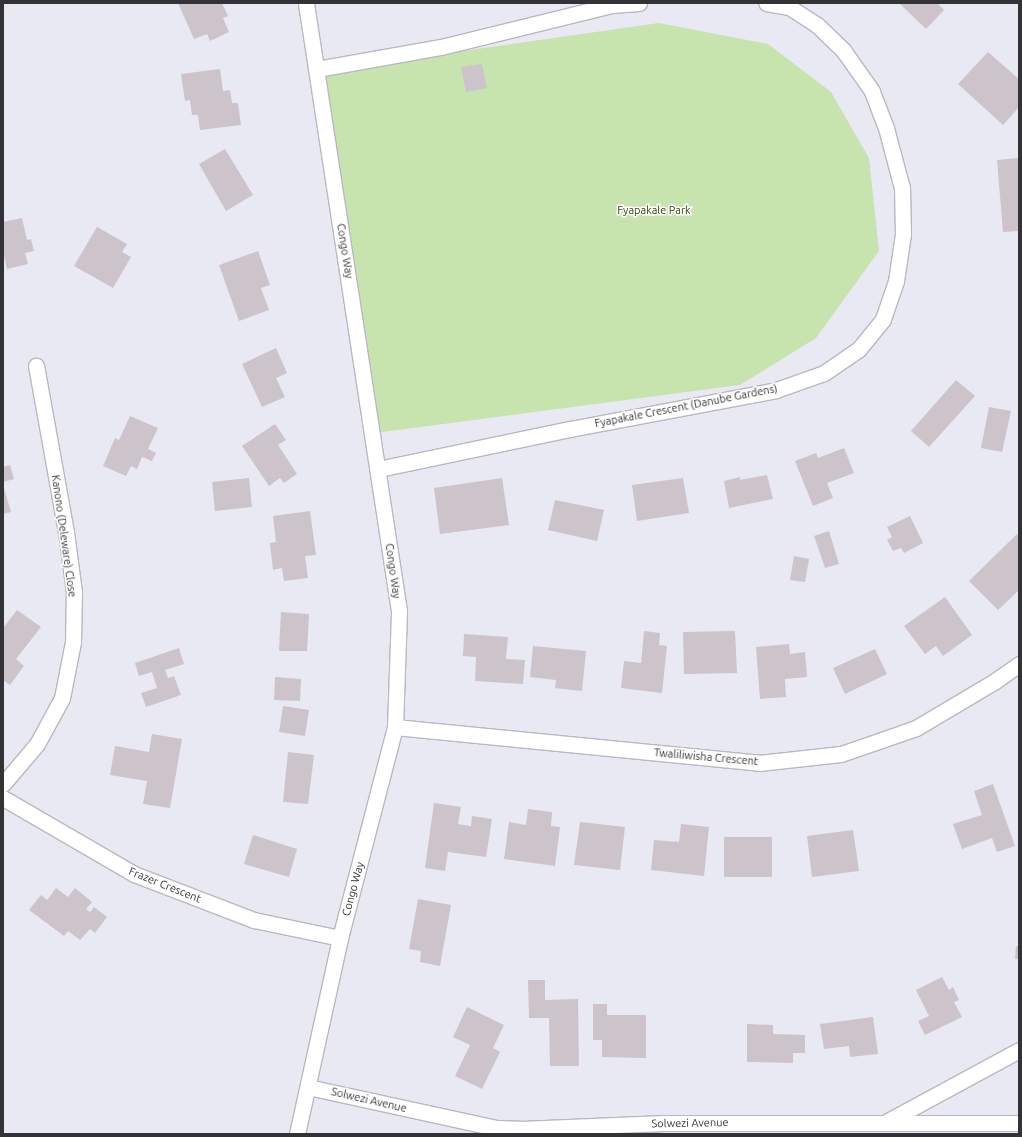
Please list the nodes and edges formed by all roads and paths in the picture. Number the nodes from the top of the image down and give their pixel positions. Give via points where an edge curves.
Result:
1 (306, 3) edge
2 (639, 3) edge
3 (766, 3) edge
4 (317, 69) junction
5 (36, 366) dead end
6 (378, 469) junction
7 (1019, 664) edge
8 (395, 727) junction
9 (3, 784) edge
10 (3, 798) edge
11 (340, 938) junction
12 (1019, 1050) edge
13 (308, 1087) junction
14 (885, 1122) junction
15 (1019, 1123) edge
16 (853, 1128) edge
17 (297, 1134) edge

1 - 4 street, Congo Way
2 - 4 street via 612,5 441,47
3 - 6 street, Fyapakale Crescent (Danube Gardens) via 789,8 817,24 844,50 872,91 886,128 902,188 903,234 896,281 883,319 859,349 824,373 776,390 570,428
4 - 6 street, Congo Way
5 - 9 street, Kanono (Deleware) Close via 74,592 73,642 62,698 37,744
6 - 8 street, Congo Way via 399,611
7 - 8 street, Twaliliwisha Crescent via 916,728 841,754 759,763
8 - 11 street, Congo Way
10 - 11 street, Frazer Crescent via 134,874 254,920
11 - 13 street, Congo Way
12 - 14 street, Solwezi Avenue
13 - 16 street, Solwezi Avenue via 496,1128 664,1123
13 - 17 street, Congo Way
14 - 15 street, Solwezi Avenue
14 - 16 street, Solwezi Avenue

